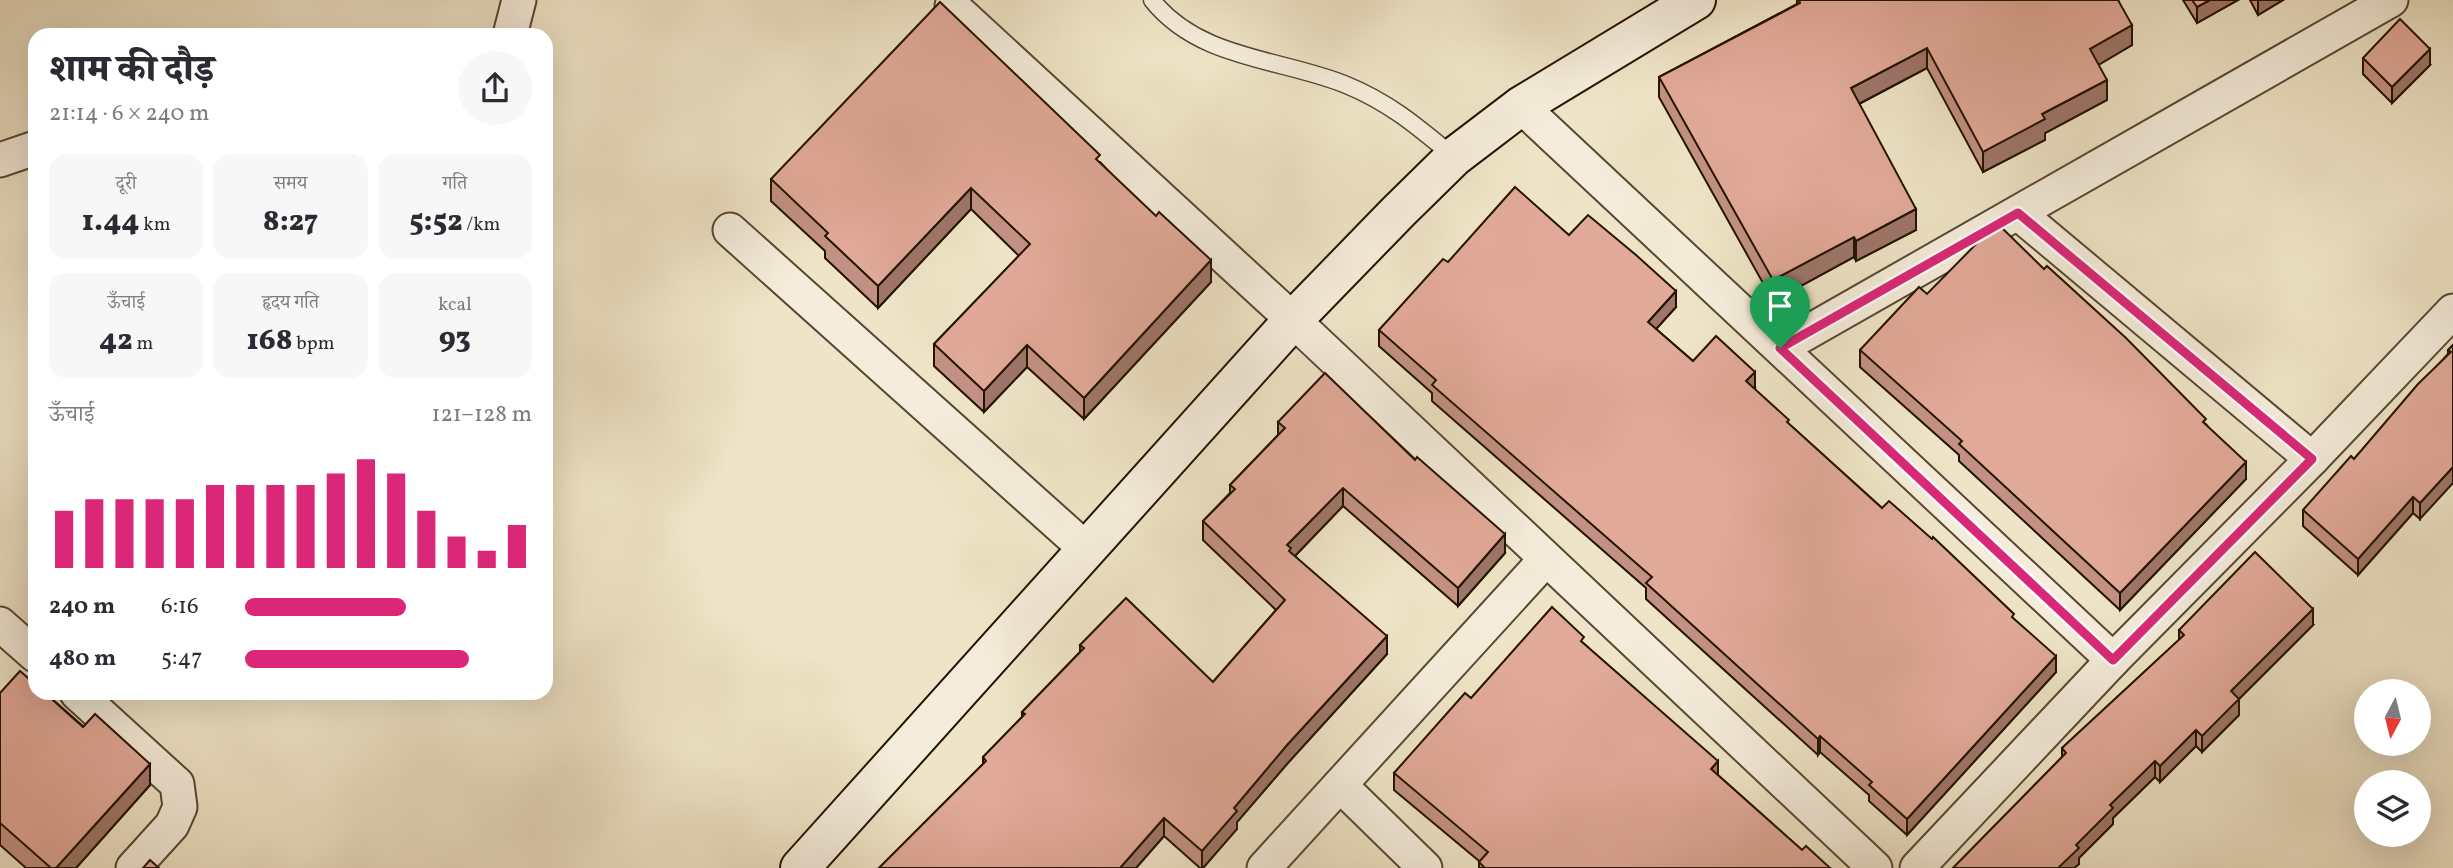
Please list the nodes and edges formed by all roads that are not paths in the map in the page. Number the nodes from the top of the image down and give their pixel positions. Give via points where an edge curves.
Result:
1 (519, 0) edge
2 (1152, 0) edge
3 (1696, 0) edge
4 (2391, 0) edge
5 (952, 6) dead end
6 (512, 28) edge
7 (1521, 106) junction
8 (28, 150) edge
9 (1454, 157) junction
10 (0, 160) edge
11 (2018, 213) junction
12 (730, 230) dead end
13 (2453, 311) edge
14 (1293, 320) junction
15 (1780, 348) junction
16 (2312, 459) junction
17 (1087, 550) junction
18 (1546, 559) junction
19 (0, 624) edge
20 (28, 649) edge
21 (2113, 660) junction
22 (85, 700) edge
23 (1340, 785) junction
24 (134, 868) edge
25 (800, 868) edge
26 (1264, 868) edge
27 (1425, 868) edge
28 (1875, 868) edge
29 (1917, 868) edge

1 - 6 street
2 - 9 lane via 1185,32 1226,51 1342,83 1396,109
3 - 7 street
4 - 11 street
5 - 14 street
7 - 9 street
7 - 15 street
8 - 10 street
9 - 14 street
11 - 15 street
11 - 16 street
12 - 17 street
13 - 16 street
14 - 17 street
14 - 18 street
15 - 21 street
16 - 21 street
17 - 25 street
18 - 23 street
18 - 28 street
19 - 20 street
21 - 29 street
22 - 24 street via 177,784 180,807 172,825
23 - 26 street
23 - 27 street

